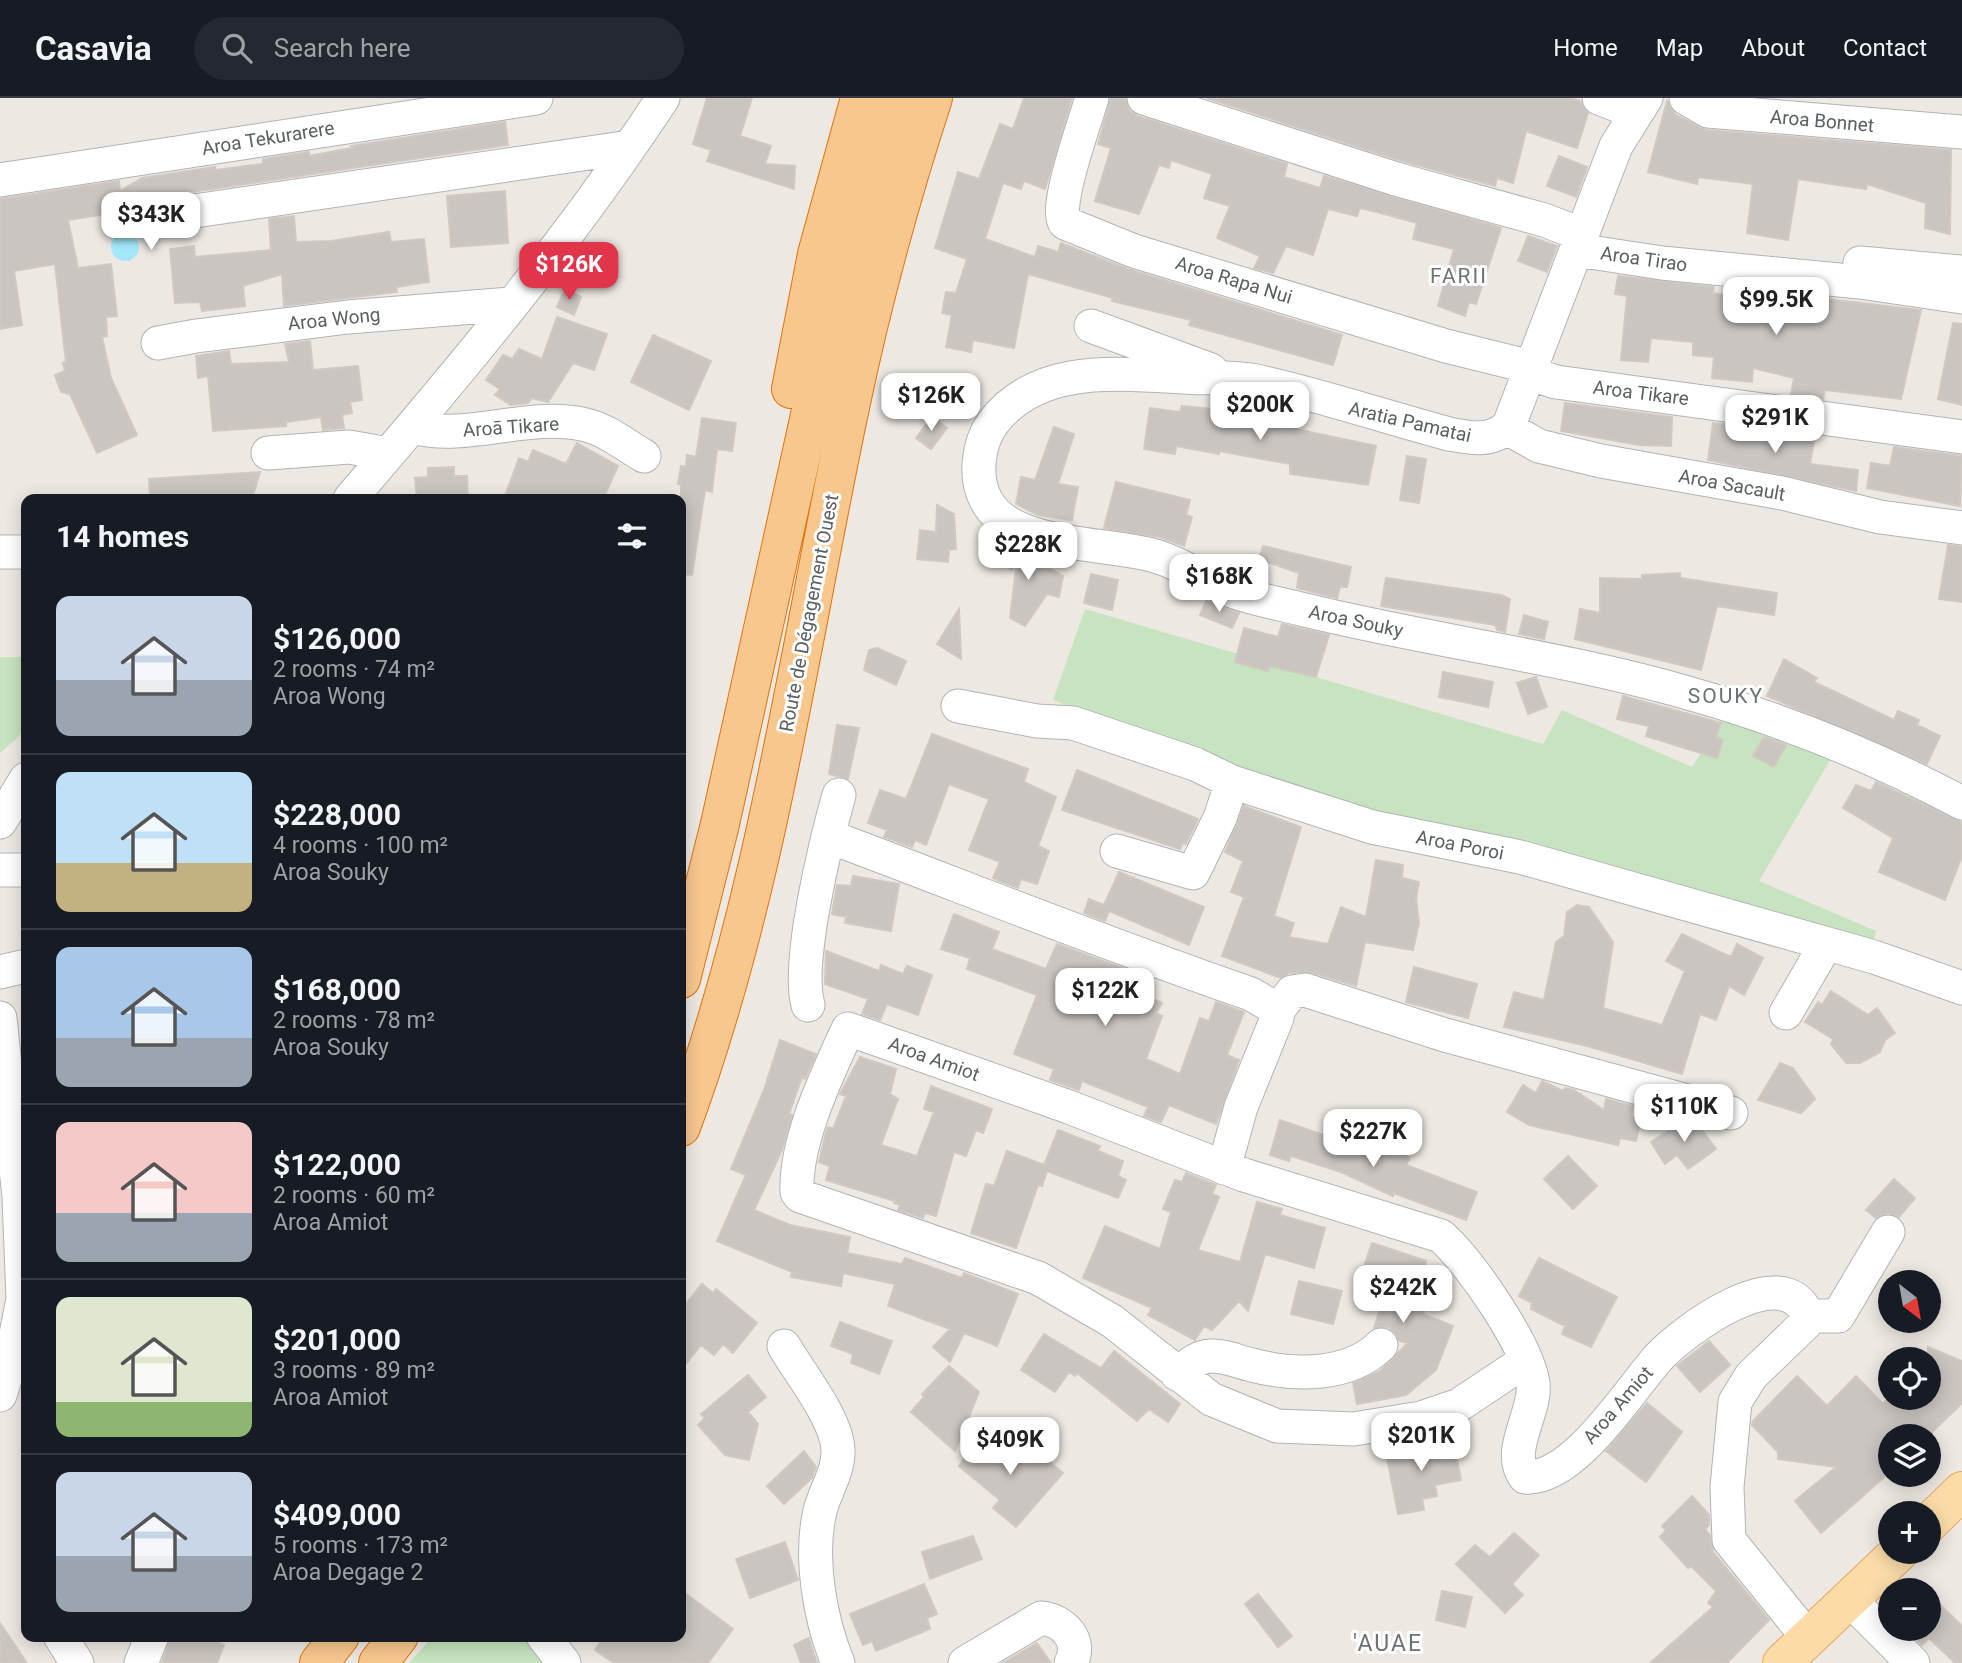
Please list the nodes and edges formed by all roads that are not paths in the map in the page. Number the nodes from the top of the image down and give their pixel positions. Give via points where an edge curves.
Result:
1 (536, 98) edge
2 (663, 98) edge
3 (860, 98) edge
4 (896, 98) edge
5 (933, 98) edge
6 (1092, 98) edge
7 (1144, 98) edge
8 (1599, 98) edge
9 (1686, 98) edge
10 (1641, 105) edge
11 (1962, 132) edge
12 (630, 147) junction
13 (0, 180) edge
14 (174, 214) dead end
15 (1581, 237) junction
16 (1962, 272) edge
17 (1962, 298) edge
18 (511, 304) junction
19 (1091, 326) dead end
20 (158, 343) dead end
21 (1530, 370) junction
22 (1219, 376) junction
23 (412, 427) junction
24 (1507, 428) junction
25 (1962, 437) edge
26 (268, 453) dead end
27 (388, 454) junction
28 (644, 456) dead end
29 (354, 494) edge
30 (1962, 528) edge
31 (0, 552) edge
32 (21, 552) edge
33 (773, 578) junction
34 (958, 706) dead end
35 (1232, 782) junction
36 (21, 787) edge
37 (839, 796) dead end
38 (1962, 803) edge
39 (0, 822) edge
40 (828, 836) junction
41 (1117, 850) dead end
42 (0, 870) edge
43 (21, 870) edge
44 (1826, 944) junction
45 (686, 959) edge
46 (21, 967) edge
47 (0, 972) edge
48 (1962, 988) edge
49 (808, 1005) dead end
50 (1278, 1010) junction
51 (1786, 1013) dead end
52 (0, 1017) edge
53 (11, 1103) edge
54 (686, 1111) edge
55 (1731, 1113) dead end
56 (1224, 1168) junction
57 (1888, 1232) dead end
58 (21, 1244) edge
59 (1807, 1316) junction
60 (21, 1317) edge
61 (1381, 1345) dead end
62 (784, 1346) dead end
63 (1525, 1361) junction
64 (1177, 1374) junction
65 (0, 1395) edge
66 (1962, 1491) edge
67 (1941, 1511) edge
68 (1887, 1564) edge
69 (1850, 1600) junction
70 (64, 1642) edge
71 (150, 1642) edge
72 (335, 1642) edge
73 (395, 1642) edge
74 (548, 1642) edge
75 (1796, 1651) edge
76 (77, 1663) edge
77 (141, 1663) edge
78 (319, 1663) edge
79 (378, 1663) edge
80 (564, 1663) edge
81 (838, 1663) edge
82 (965, 1663) edge
83 (1071, 1663) edge
84 (1913, 1663) edge

1 - 13 street, Aroa Tekurarere
2 - 12 street
3 - 33 highway via 817,254 782,440
4 - 33 highway, Route de Dégagement Ouest via 819,374
5 - 54 highway, Route de Dégagement Ouest via 883,269 850,405 747,903 722,1001
6 - 21 street, Aroa Rapa Nui via 1064,194 1061,215 1065,223 1134,251
7 - 15 street via 1396,179 1544,220
8 - 10 street
9 - 11 street, Aroa Bonnet via 1708,111
10 - 15 street via 1616,146
12 - 14 street
12 - 18 street
15 - 16 street
15 - 17 street, Aroa Tirao via 1662,263 1860,282
15 - 21 street
18 - 20 street, Aroa Wong via 325,320
18 - 23 street
19 - 22 street, Aratia Pamatai via 1209,368
21 - 24 street
21 - 25 street, Aroa Tikare via 1556,382
22 - 24 street, Aratia Pamatai via 1257,381 1449,434 1490,438
22 - 38 street, Aroa Souky via 1088,376 1054,381 1029,391 1004,408 984,439 980,449 984,498 998,518 1018,529 1152,555 1234,592 1689,693 1809,736
23 - 27 street
23 - 28 street, Aroā Tikare via 450,432 564,422 601,430
24 - 30 street, Aroa Sacault via 1539,446 1601,461 1782,493 1880,517
26 - 27 street via 349,447
27 - 29 street
31 - 32 street
33 - 45 highway, Route de Dégagement Ouest
34 - 35 street, Aroa Poroi via 1073,723 1195,764
35 - 41 street via 1220,818 1192,873
35 - 44 street, Aroa Poroi via 1372,827 1520,857
36 - 39 street
37 - 40 street
40 - 49 street via 812,920 804,993
40 - 50 street via 1054,925 1251,994
42 - 43 street
44 - 48 street, Aroa Poroi
44 - 51 street
46 - 47 street
50 - 55 street via 1292,992 1305,990 1457,1038
50 - 56 street via 1231,1133
52 - 53 street
53 - 58 street
56 - 63 street, Aroa Amiot via 1441,1237 1489,1296
56 - 64 street, Aroa Amiot via 848,1029 800,1157 796,1179 800,1196 1038,1278 1112,1321
57 - 59 street via 1838,1316
59 - 63 street, Aroa Amiot via 1796,1299 1773,1292 1754,1296 1690,1329 1568,1461 1533,1478 1525,1478 1521,1472 1522,1434 1533,1385
59 - 75 street via 1800,1331 1751,1377 1735,1402 1727,1499 1729,1540
60 - 65 street
61 - 64 street via 1342,1368 1274,1370 1211,1356 1193,1361
62 - 81 street via 836,1435 836,1466 819,1512 816,1545 825,1618
63 - 64 street, Aroa Amiot via 1459,1405 1410,1421 1354,1429 1294,1429 1264,1423 1211,1399
66 - 67 main road
68 - 69 main road
69 - 75 main road
69 - 84 street
70 - 76 street
71 - 77 street
72 - 78 highway
73 - 79 highway
74 - 80 street
82 - 83 street via 1041,1618 1056,1621 1069,1632 1075,1650

